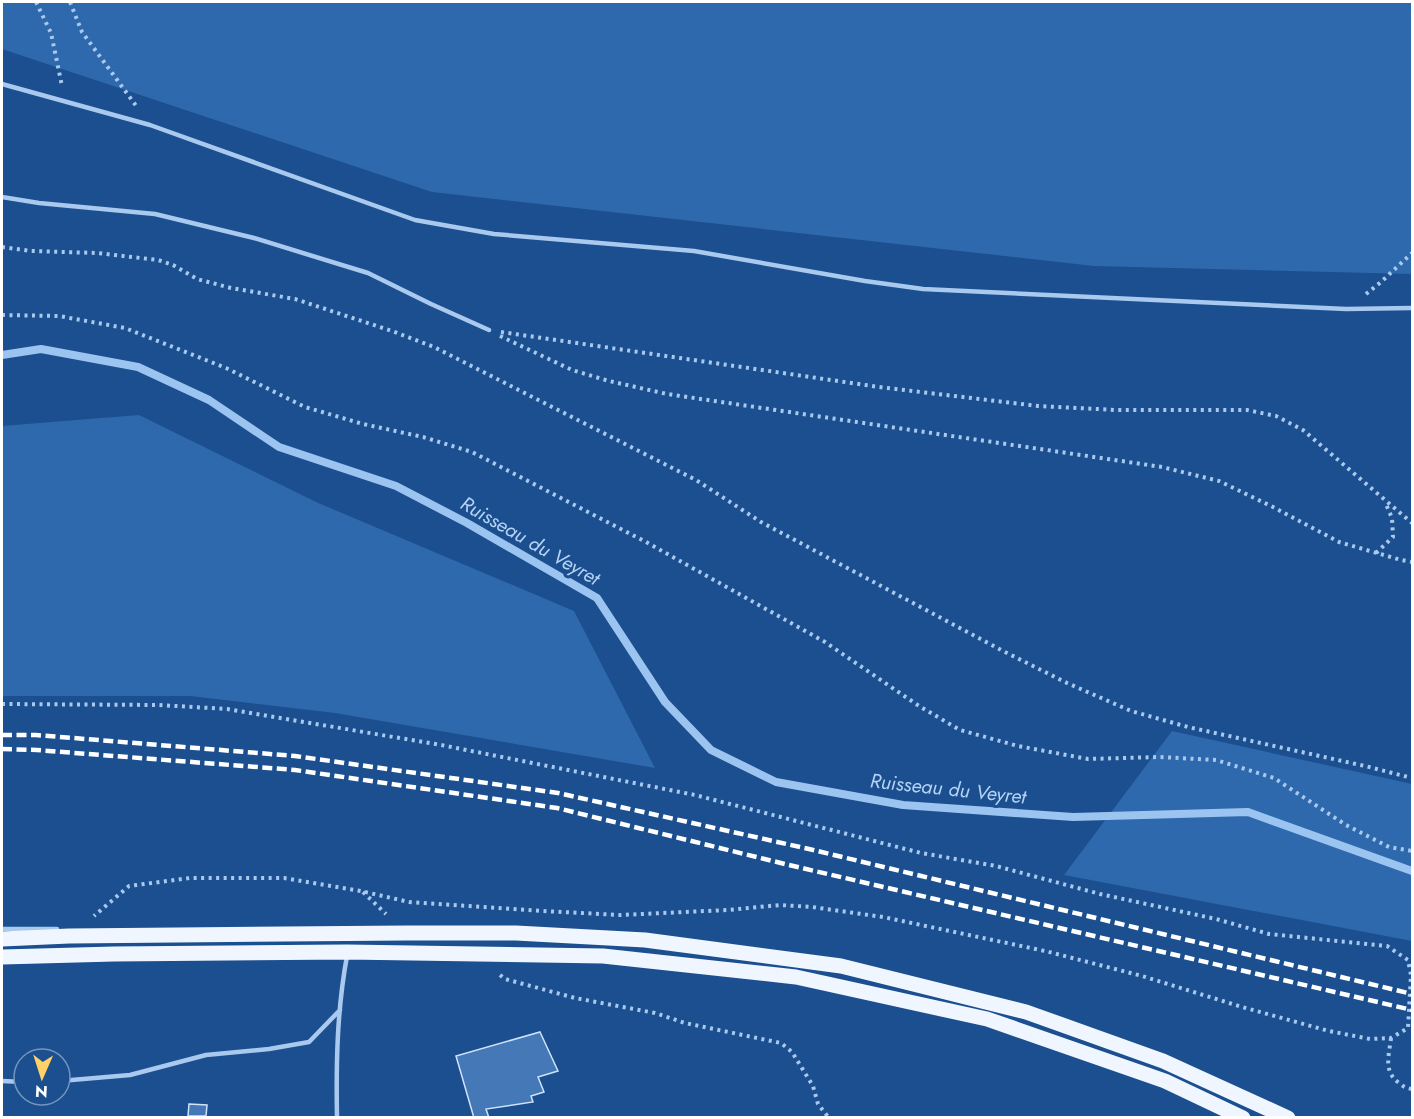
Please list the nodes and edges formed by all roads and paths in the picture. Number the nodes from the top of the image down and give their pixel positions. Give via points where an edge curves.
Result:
1 (36, 2) edge
2 (70, 2) edge
3 (2, 84) edge
4 (65, 101) junction
5 (150, 125) junction
6 (2, 197) edge
7 (2, 247) edge
8 (1413, 253) edge
9 (1413, 308) edge
10 (1346, 309) junction
11 (2, 315) edge
12 (489, 330) junction
13 (1383, 498) junction
14 (1413, 524) edge
15 (1376, 553) junction
16 (1413, 562) edge
17 (2, 704) edge
18 (1413, 778) edge
19 (1413, 852) edge
20 (2, 928) edge
21 (67, 930) dead end
22 (78, 930) dead end
23 (251, 934) junction
24 (2, 939) edge
25 (347, 952) junction
26 (475, 954) junction
27 (2, 957) edge
28 (1413, 974) edge
29 (340, 1010) junction
30 (1391, 1038) dead end
31 (72, 1080) edge
32 (1413, 1089) edge
33 (337, 1118) edge
34 (829, 1118) edge
35 (1243, 1118) edge
36 (1288, 1118) edge

1 - 4 path via 51,33
2 - 5 path via 82,32
3 - 4 lane
4 - 5 lane
5 - 10 lane via 415,220 494,234 694,251 923,289
6 - 12 lane via 156,214 254,238 368,273
7 - 18 path via 158,260 197,279 295,299 434,347 696,480 761,522 1067,683 1131,711 1188,727
8 - 10 path
9 - 10 lane
11 - 19 path via 59,316 125,328 226,368 305,407 472,452 646,542 825,642 960,730 1088,759 1216,760 1274,778 1346,825 1389,847
12 - 13 path via 1038,406 1247,410 1276,416 1303,430
12 - 15 path via 572,370 667,394 1162,467 1219,481 1339,542
13 - 14 path
13 - 15 path via 1392,518 1393,537
15 - 16 path
17 - 28 path via 227,709 441,745 695,795 921,854 996,866 1269,933 1387,946 1408,960
20 - 21 lane
22 - 23 lane
23 - 24 main road
23 - 36 main road via 516,933 621,938 841,966 1026,1012 1163,1061
25 - 26 main road
25 - 27 main road
25 - 29 lane
26 - 34 path via 505,979 781,1043 792,1052
26 - 35 main road via 603,956 796,977 987,1019 1165,1081
29 - 31 lane via 309,1042 206,1055 130,1075
29 - 33 lane
30 - 32 path via 1388,1064 1392,1077

